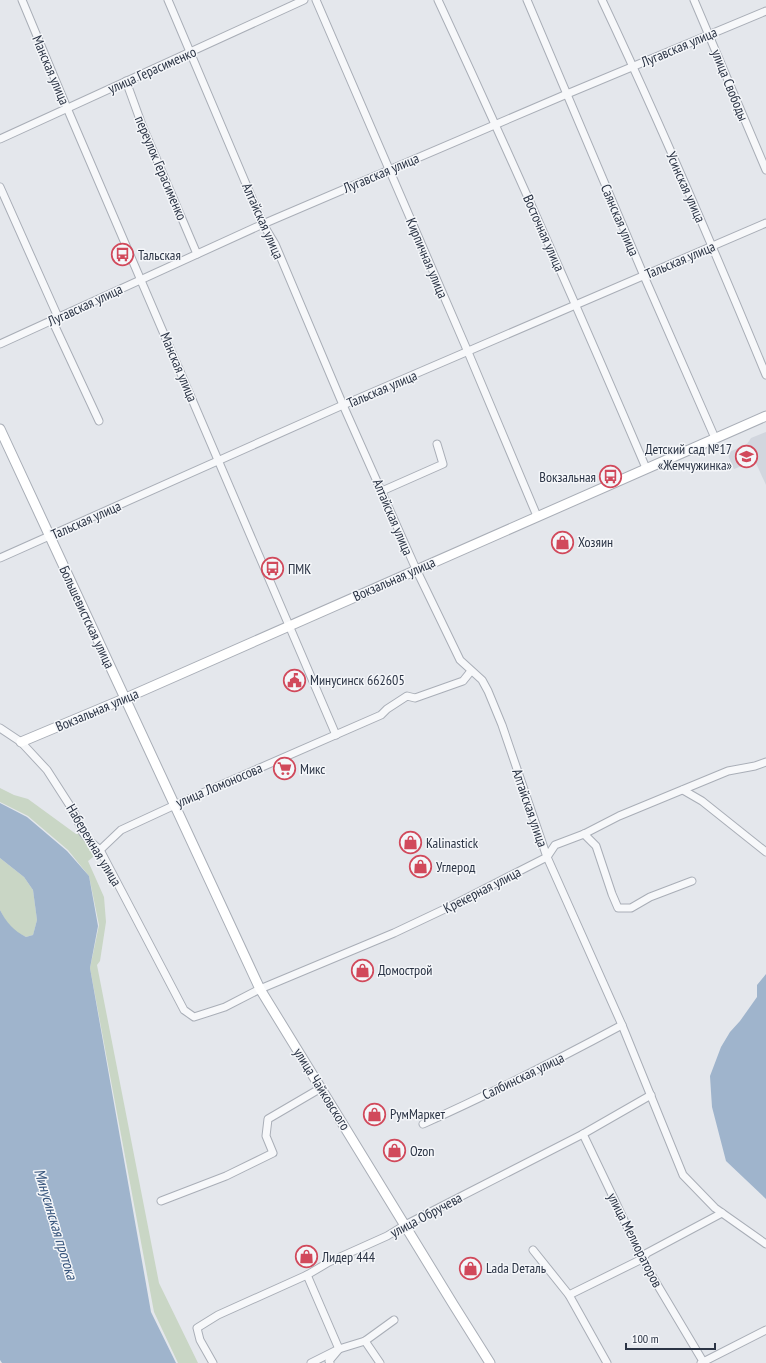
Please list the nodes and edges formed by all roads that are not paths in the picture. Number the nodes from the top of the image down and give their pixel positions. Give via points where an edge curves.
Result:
1 (22, 0) edge
2 (168, 0) edge
3 (304, 0) edge
4 (316, 0) edge
5 (438, 0) edge
6 (527, 0) edge
7 (602, 0) edge
8 (694, 0) edge
9 (766, 11) edge
10 (710, 34) junction
11 (191, 52) junction
12 (633, 66) junction
13 (126, 82) junction
14 (567, 94) junction
15 (67, 108) junction
16 (496, 125) junction
17 (0, 139) edge
18 (389, 170) junction
19 (766, 170) edge
20 (0, 187) edge
21 (766, 223) edge
22 (263, 224) junction
23 (712, 246) junction
24 (198, 254) junction
25 (644, 276) junction
26 (141, 279) junction
27 (576, 304) junction
28 (55, 318) junction
29 (0, 344) edge
30 (468, 352) junction
31 (766, 375) edge
32 (343, 405) junction
33 (766, 416) edge
34 (99, 421) dead end
35 (0, 429) edge
36 (715, 438) junction
37 (437, 444) dead end
38 (218, 460) junction
39 (646, 468) junction
40 (382, 491) junction
41 (537, 516) junction
42 (50, 536) junction
43 (0, 558) edge
44 (416, 570) junction
45 (289, 626) junction
46 (471, 671) junction
47 (126, 698) junction
48 (0, 728) edge
49 (336, 735) junction
50 (20, 742) junction
51 (766, 762) edge
52 (683, 790) junction
53 (175, 805) junction
54 (584, 834) junction
55 (100, 850) junction
56 (766, 852) edge
57 (547, 857) junction
58 (692, 881) dead end
59 (260, 988) junction
60 (194, 1016) joint
61 (622, 1025) junction
62 (321, 1088) junction
63 (651, 1095) junction
64 (423, 1124) dead end
65 (583, 1134) junction
66 (161, 1201) dead end
67 (722, 1213) junction
68 (405, 1225) junction
69 (766, 1244) edge
70 (533, 1250) dead end
71 (642, 1259) junction
72 (307, 1275) junction
73 (569, 1295) junction
74 (394, 1320) dead end
75 (766, 1330) edge
76 (365, 1340) junction
77 (339, 1350) junction
78 (213, 1363) edge
79 (311, 1363) edge
80 (330, 1363) edge
81 (380, 1363) edge
82 (490, 1363) edge
83 (607, 1363) edge
84 (703, 1363) edge

1 - 15 street, Манская улица
2 - 11 street, Алтайская улица
3 - 11 street, улица Герасименко
4 - 18 street, Кирпичная улица
5 - 16 street, Восточная улица
6 - 14 street, Саянская улица
7 - 12 street, Усинская улица
8 - 10 street, улица Свободы
9 - 10 street, Лугавская улица
10 - 12 street, Лугавская улица
10 - 19 street, улица Свободы
11 - 13 street, улица Герасименко
11 - 22 street, Алтайская улица
12 - 14 street, Лугавская улица
12 - 23 street, Усинская улица
13 - 15 street, улица Герасименко
13 - 24 street, переулок Герасименко
14 - 16 street, Лугавская улица
14 - 25 street, Саянская улица
15 - 17 street, улица Герасименко
15 - 26 street, Манская улица
16 - 18 street, Лугавская улица
16 - 27 street, Восточная улица
18 - 22 street, Лугавская улица
18 - 30 street, Кирпичная улица
20 - 28 street
21 - 23 street, Тальская улица
22 - 24 street, Лугавская улица
22 - 32 street, Алтайская улица via 275,244
23 - 25 street, Тальская улица
23 - 31 street, Усинская улица
24 - 26 street, Лугавская улица
25 - 27 street, Тальская улица
25 - 36 street, Саянская улица
26 - 28 street, Лугавская улица
26 - 38 street, Манская улица
27 - 30 street, Тальская улица
27 - 39 street, Восточная улица
28 - 29 street, Лугавская улица
28 - 34 street
30 - 32 street, Тальская улица
30 - 41 street, Кирпичная улица
32 - 38 street, Тальская улица
32 - 40 street, Алтайская улица
33 - 36 main road, Вокзальная улица
35 - 42 main road, Большевистская улица
36 - 39 main road, Вокзальная улица
37 - 40 street via 443,464
38 - 42 street, Тальская улица
38 - 45 street, Манская улица
39 - 41 main road, Вокзальная улица
40 - 44 street, Алтайская улица
41 - 44 main road, Вокзальная улица
42 - 43 street, Тальская улица
42 - 47 main road, Большевистская улица
44 - 45 main road, Вокзальная улица
44 - 46 street, Алтайская улица via 460,660
45 - 47 main road, Вокзальная улица
45 - 49 street, Манская улица
46 - 49 street, улица Ломоносова via 463,681 415,698 407,696 381,715
46 - 57 street, Алтайская улица via 482,680 499,718
47 - 50 main road, Вокзальная улица
47 - 53 main road, Большевистская улица
48 - 50 street, Набережная улица
49 - 53 street, улица Ломоносова
50 - 55 street, Набережная улица via 47,770 74,812 83,833
51 - 52 street, Крекерная улица via 728,771
52 - 54 street, Крекерная улица via 619,816
52 - 56 street via 702,801
53 - 55 street, улица Ломоносова via 121,830
53 - 59 main road, улица Чайковского
54 - 57 street, Крекерная улица via 555,845
54 - 58 street via 596,846 618,908 632,908
55 - 60 street, Набережная улица via 184,1010
57 - 59 street, Крекерная улица via 394,933
57 - 61 street, Алтайская улица
59 - 60 street, Крекерная улица via 225,1007
59 - 62 main road, улица Чайковского
61 - 63 street, Алтайская улица
61 - 64 street, Салбинская улица via 464,1106
62 - 66 street via 268,1118 266,1136 273,1153 226,1176
62 - 68 main road, улица Чайковского
63 - 65 street, улица Обручева
63 - 67 street, Алтайская улица via 683,1175
65 - 68 street, улица Обручева
65 - 71 street, улица Мелиораторов
67 - 69 street, Алтайская улица
67 - 71 street via 647,1253
68 - 72 street, улица Обручева
68 - 82 main road, улица Чайковского
70 - 73 street
71 - 73 street
71 - 84 street, улица Мелиораторов
72 - 77 street
72 - 78 street, улица Обручева via 218,1315 197,1328 200,1340
73 - 83 street
74 - 76 street
75 - 84 street
76 - 77 street
76 - 81 street
77 - 79 street
77 - 80 street

